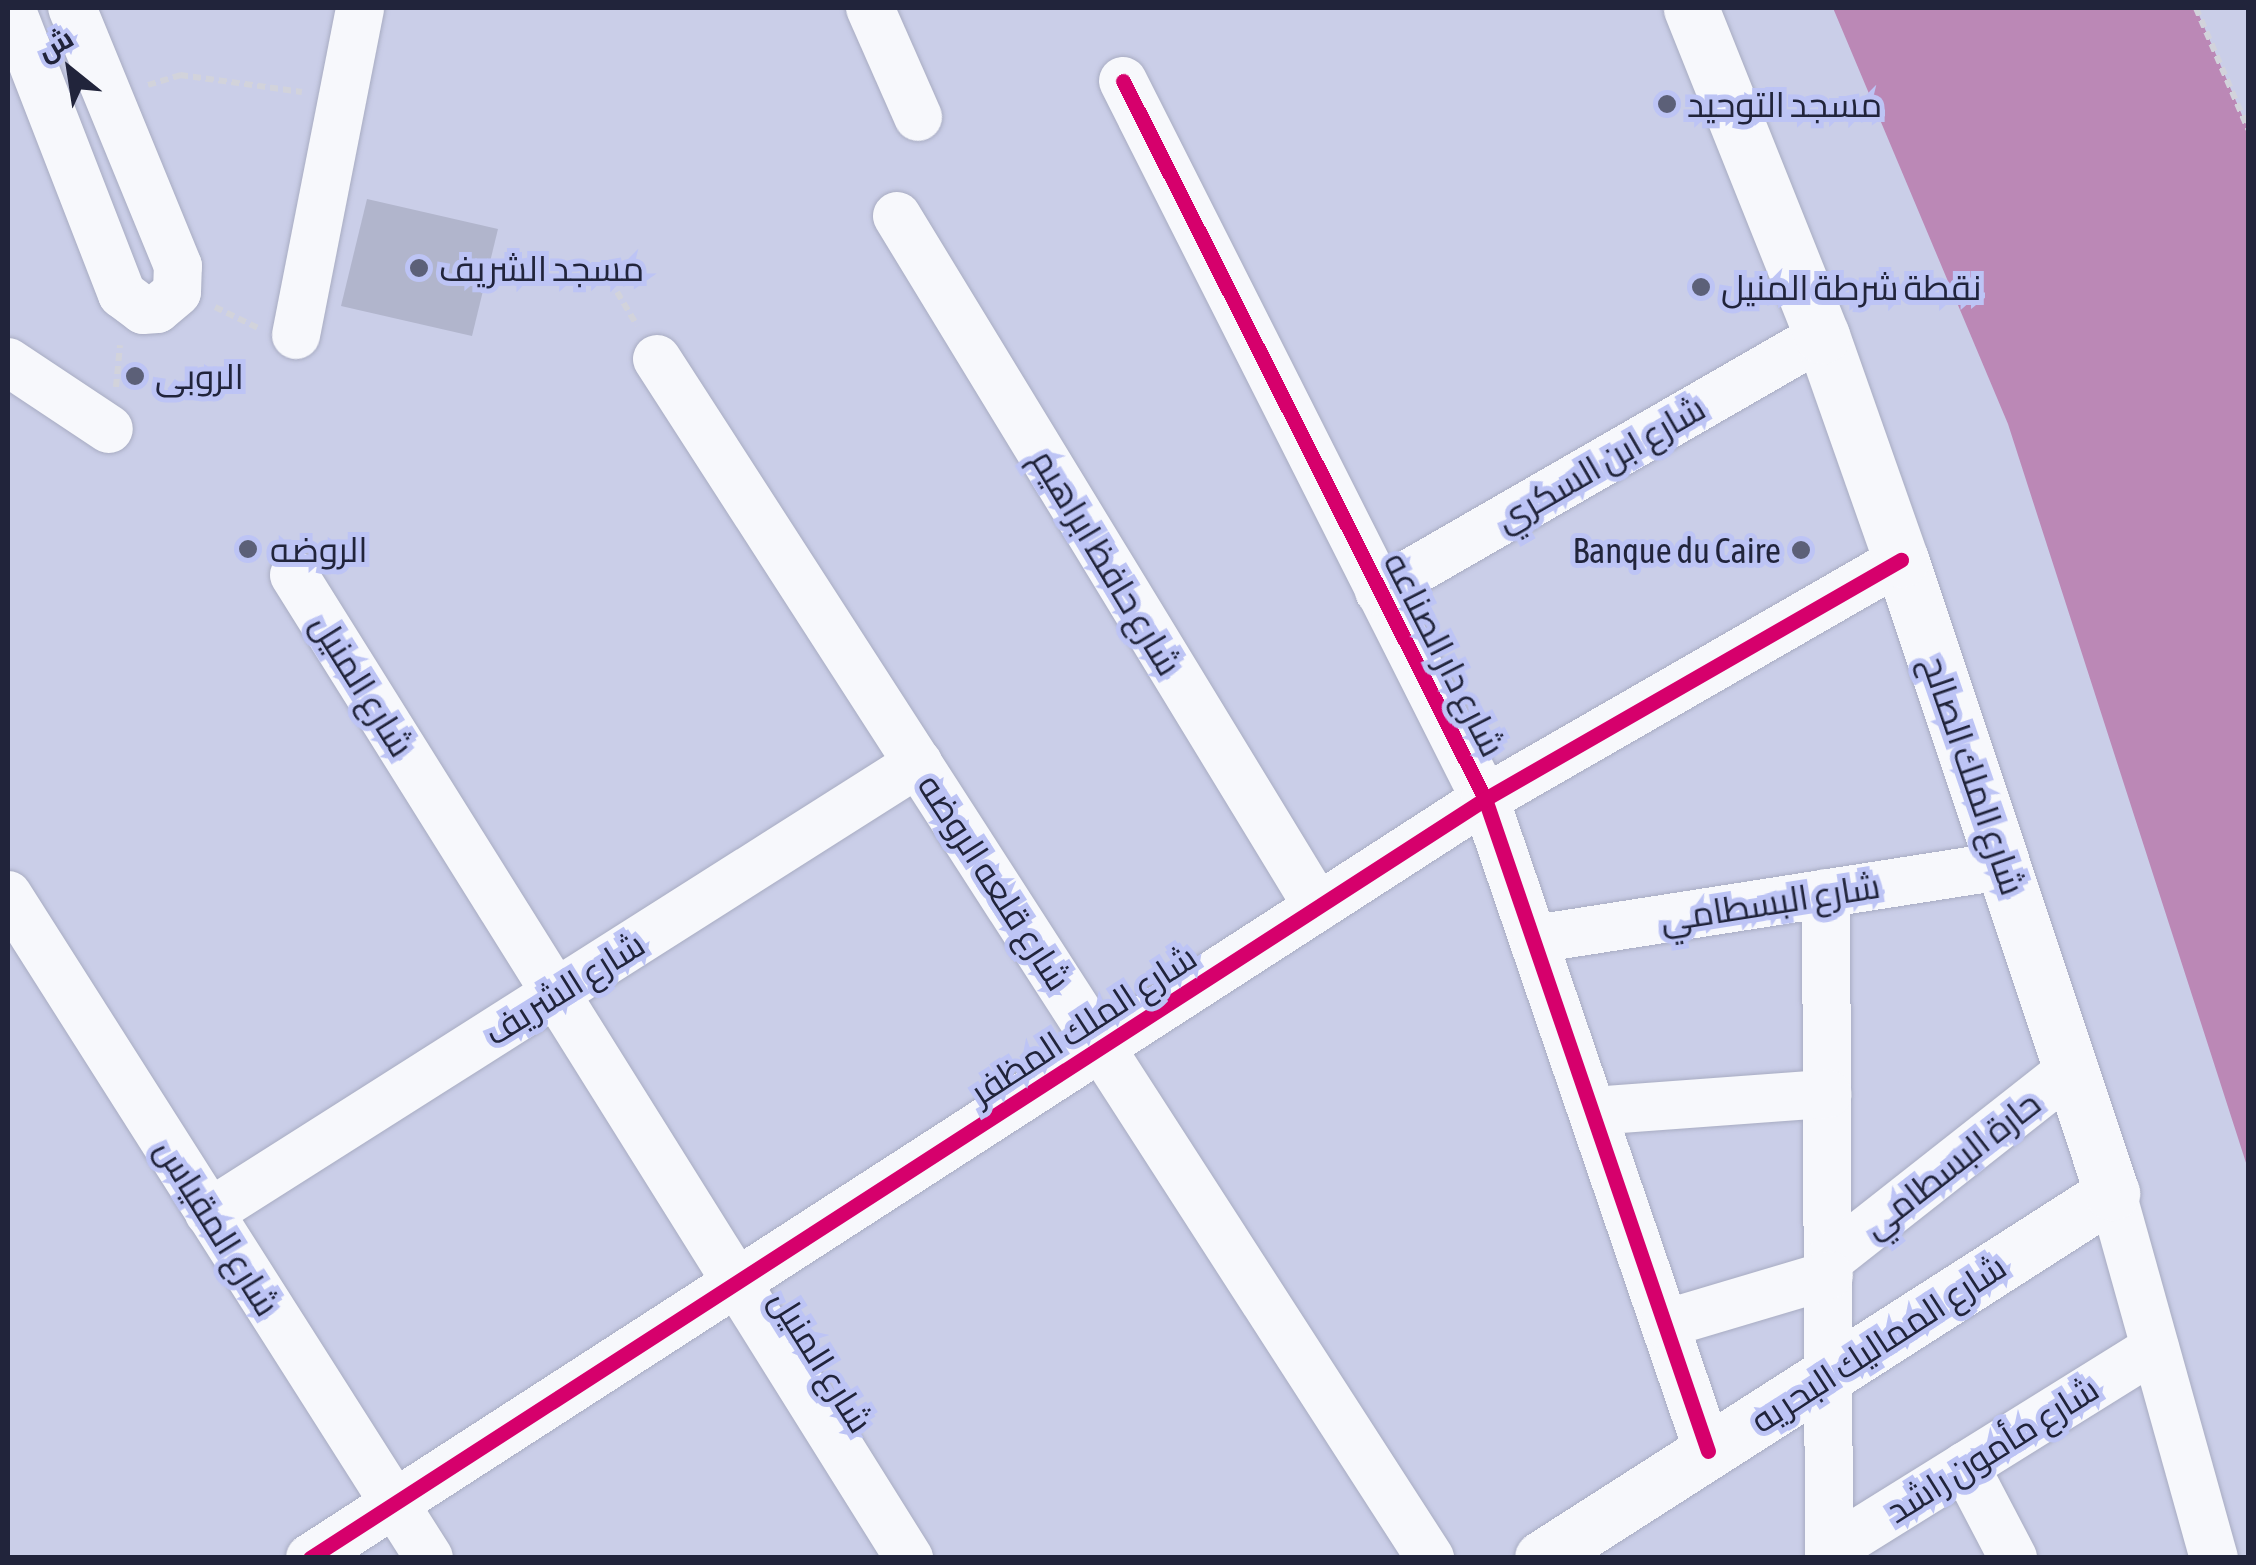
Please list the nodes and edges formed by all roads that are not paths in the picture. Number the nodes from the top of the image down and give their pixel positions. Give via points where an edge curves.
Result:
1 (10, 8) edge
2 (72, 8) edge
3 (360, 8) edge
4 (870, 8) edge
5 (1691, 8) edge
6 (1123, 81) dead end
7 (918, 117) dead end
8 (896, 216) dead end
9 (296, 335) road end
10 (1822, 336) junction
11 (658, 358) dead end
12 (8, 362) edge
13 (108, 429) road end
14 (1902, 560) junction
15 (294, 575) dead end
16 (1379, 590) junction
17 (918, 762) junction
18 (1485, 799) junction
19 (2005, 865) junction
20 (1826, 893) junction
21 (8, 895) edge
22 (1318, 907) junction
23 (1535, 939) junction
24 (556, 993) junction
25 (1102, 1048) junction
26 (2073, 1068) junction
27 (1827, 1094) junction
28 (1593, 1111) junction
29 (2112, 1193) junction
30 (209, 1214) junction
31 (1828, 1267) junction
32 (737, 1282) junction
33 (1665, 1324) junction
34 (2156, 1348) junction
35 (1829, 1374) junction
36 (1708, 1451) junction
37 (1964, 1466) junction
38 (394, 1503) junction
39 (1829, 1554) edge
40 (310, 1558) edge
41 (429, 1558) edge
42 (910, 1558) edge
43 (1430, 1558) edge
44 (1542, 1558) edge
45 (2013, 1558) edge
46 (2214, 1558) edge

1 - 2 street via 122,294 144,310 157,309 177,292 178,266
3 - 9 street
4 - 7 street
5 - 10 main road, شارع الملك الصالح
6 - 16 street, شارع دار الصناعه
8 - 22 street, شارع حافظ ابراهيم
10 - 14 main road, شارع الملك الصالح
10 - 16 street, شارع ابن السكري
11 - 17 street, شارع قلعه الروضه
12 - 13 street
14 - 18 street, شارع الملك المظفر
14 - 19 main road, شارع الملك الصالح
15 - 24 street, شارع المنيل
16 - 18 street, شارع دار الصناعه
17 - 24 street, شارع الشريف
17 - 25 street, شارع قلعه الروضه
18 - 22 street, شارع الملك المظفر
18 - 23 street, شارع دار الصناعه
19 - 20 street, شارع البسطامي
19 - 26 main road, شارع الملك الصالح
20 - 23 street, شارع البسطامي
20 - 27 street
21 - 30 street, شارع المقياس
22 - 25 street, شارع الملك المظفر
23 - 28 street, شارع دار الصناعه
24 - 30 street, شارع الشريف
24 - 32 street, شارع المنيل
25 - 32 street, شارع الملك المظفر
25 - 43 street, شارع قلعه الروضه
26 - 29 main road, شارع الملك الصالح
26 - 31 street, حارة البسطامي
27 - 28 street
27 - 31 street
28 - 33 street, شارع دار الصناعه
29 - 34 street, شارع الملك الصالح
29 - 35 main road, شارع المماليك البحريه
30 - 38 street, شارع المقياس
31 - 33 street
31 - 35 street
32 - 38 street, شارع الملك المظفر
32 - 42 street, شارع المنيل
33 - 36 street, شارع دار الصناعه
34 - 37 street, شارع مأمون راشد
34 - 46 street, شارع الملك الصالح
35 - 36 main road, شارع المماليك البحريه
35 - 39 street
36 - 44 main road, شارع المماليك البحريه
37 - 39 street, شارع مأمون راشد
37 - 45 street
38 - 40 street, شارع الملك المظفر
38 - 41 street, شارع المقياس

